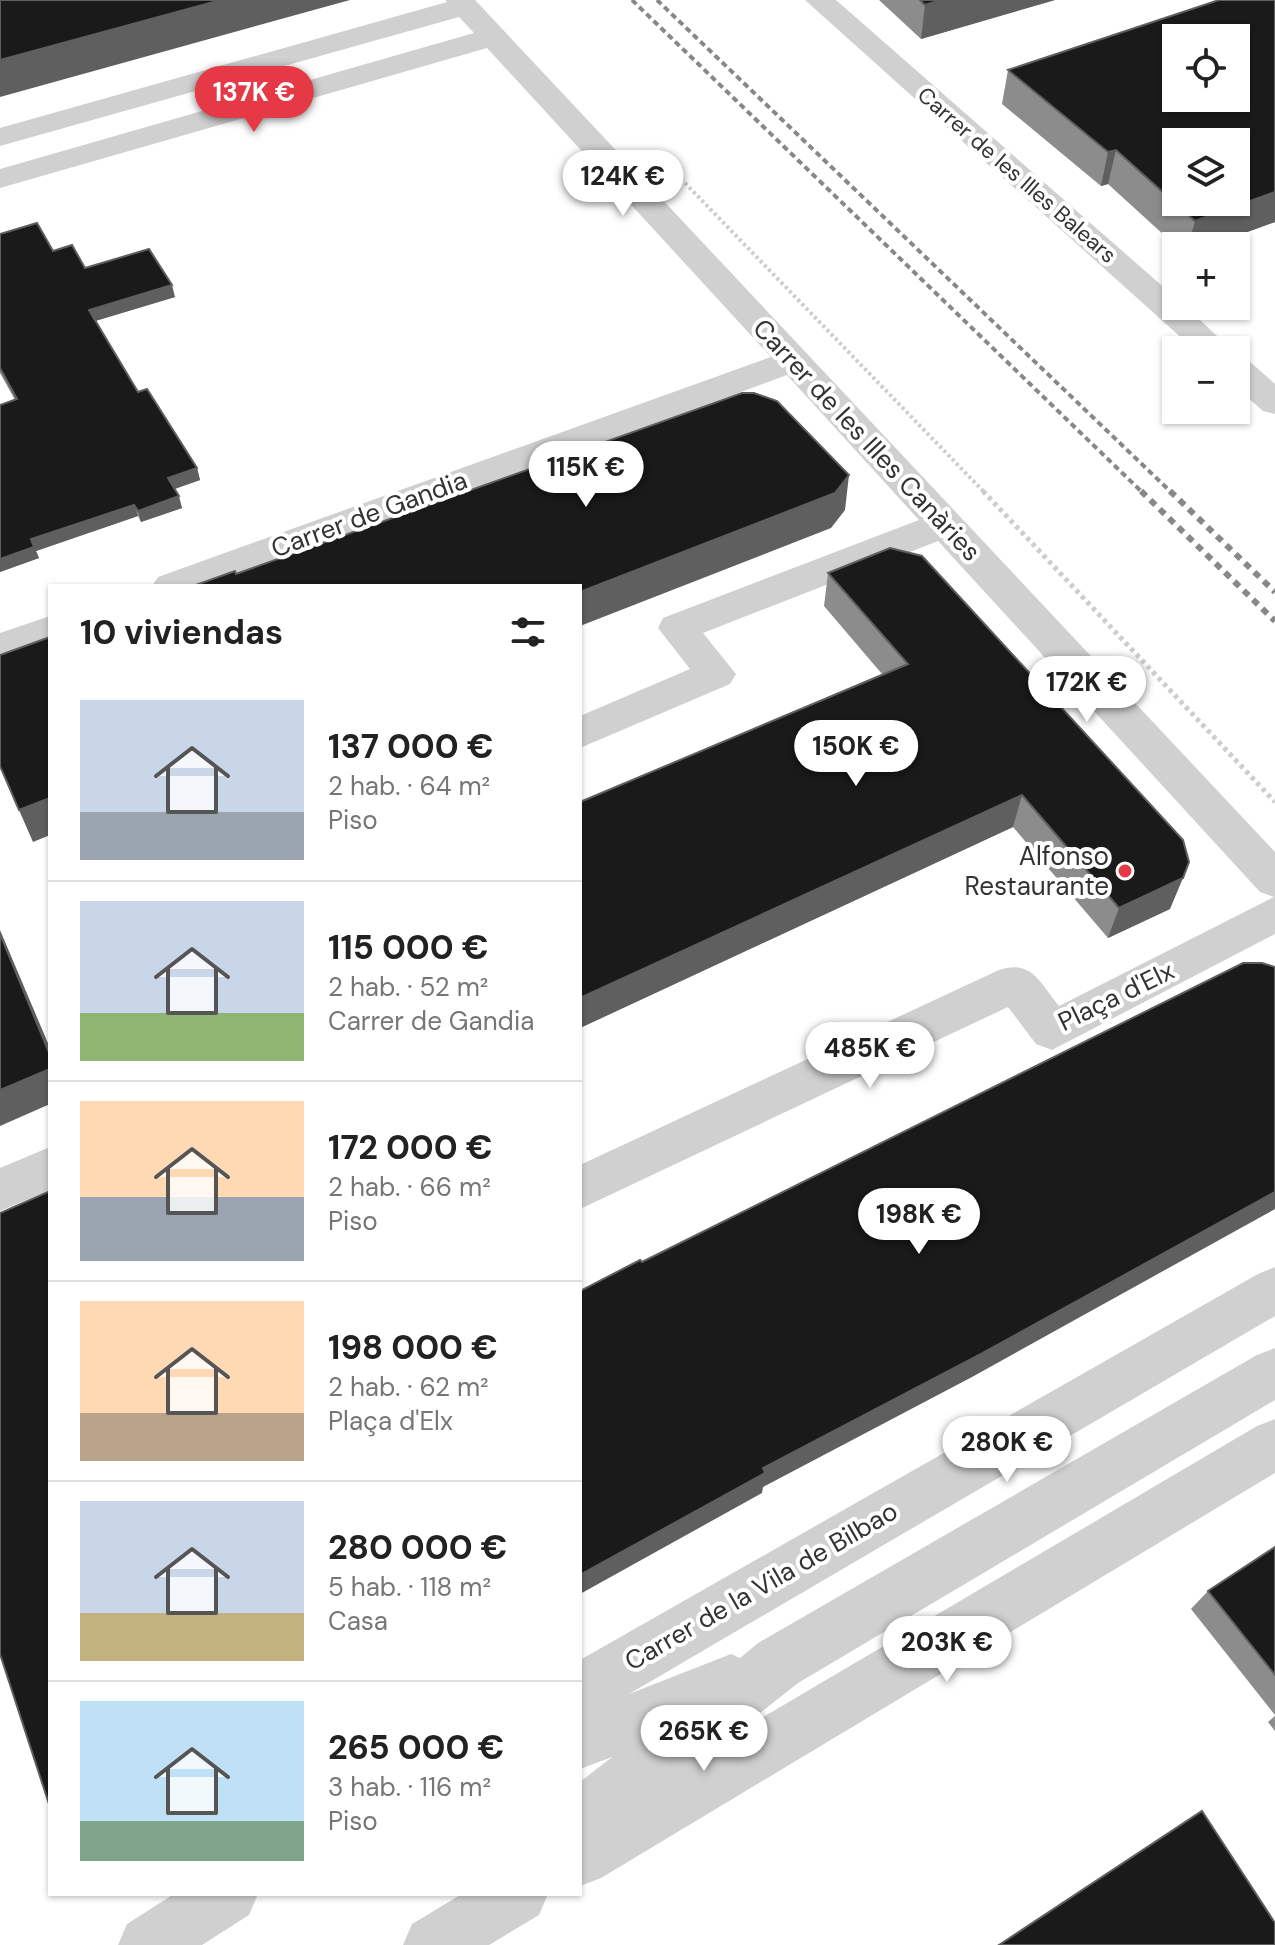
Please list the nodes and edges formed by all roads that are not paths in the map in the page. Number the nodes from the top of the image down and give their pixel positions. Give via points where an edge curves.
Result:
1 (819, 0) edge
2 (462, 3) edge
3 (493, 37) junction
4 (0, 137) edge
5 (0, 179) edge
6 (1199, 336) edge
7 (794, 361) junction
8 (1250, 381) edge
9 (1275, 403) edge
10 (945, 524) junction
11 (177, 584) edge
12 (48, 631) edge
13 (0, 648) edge
14 (582, 732) edge
15 (1275, 880) edge
16 (1275, 914) edge
17 (48, 1169) edge
18 (582, 1187) edge
19 (0, 1190) edge
20 (1275, 1290) edge
21 (1275, 1372) edge
22 (1275, 1444) edge
23 (778, 1663) junction
24 (582, 1690) edge
25 (582, 1740) edge
26 (582, 1816) edge
27 (582, 1856) edge
28 (225, 1896) edge
29 (480, 1896) edge
30 (515, 1896) edge
31 (148, 1945) edge
32 (418, 1945) edge
33 (433, 1945) edge

1 - 6 street, Carrer de les Illes Balears
2 - 3 street, Carrer de les Illes Canàries
2 - 4 street
3 - 5 street via 121,154
3 - 7 street, Carrer de les Illes Canàries
7 - 10 street, Carrer de les Illes Canàries
7 - 11 street, Carrer de Gandia
8 - 9 street
10 - 14 street via 677,628 716,674
10 - 15 street, Carrer de les Illes Canàries
12 - 13 street
16 - 18 street, Plaça d'Elx via 1052,1031 1015,983
17 - 19 street
20 - 24 street, Carrer de la Vila de Bilbao
21 - 23 street
22 - 27 street
23 - 25 street
23 - 26 street
28 - 31 street
29 - 32 street
30 - 33 street

